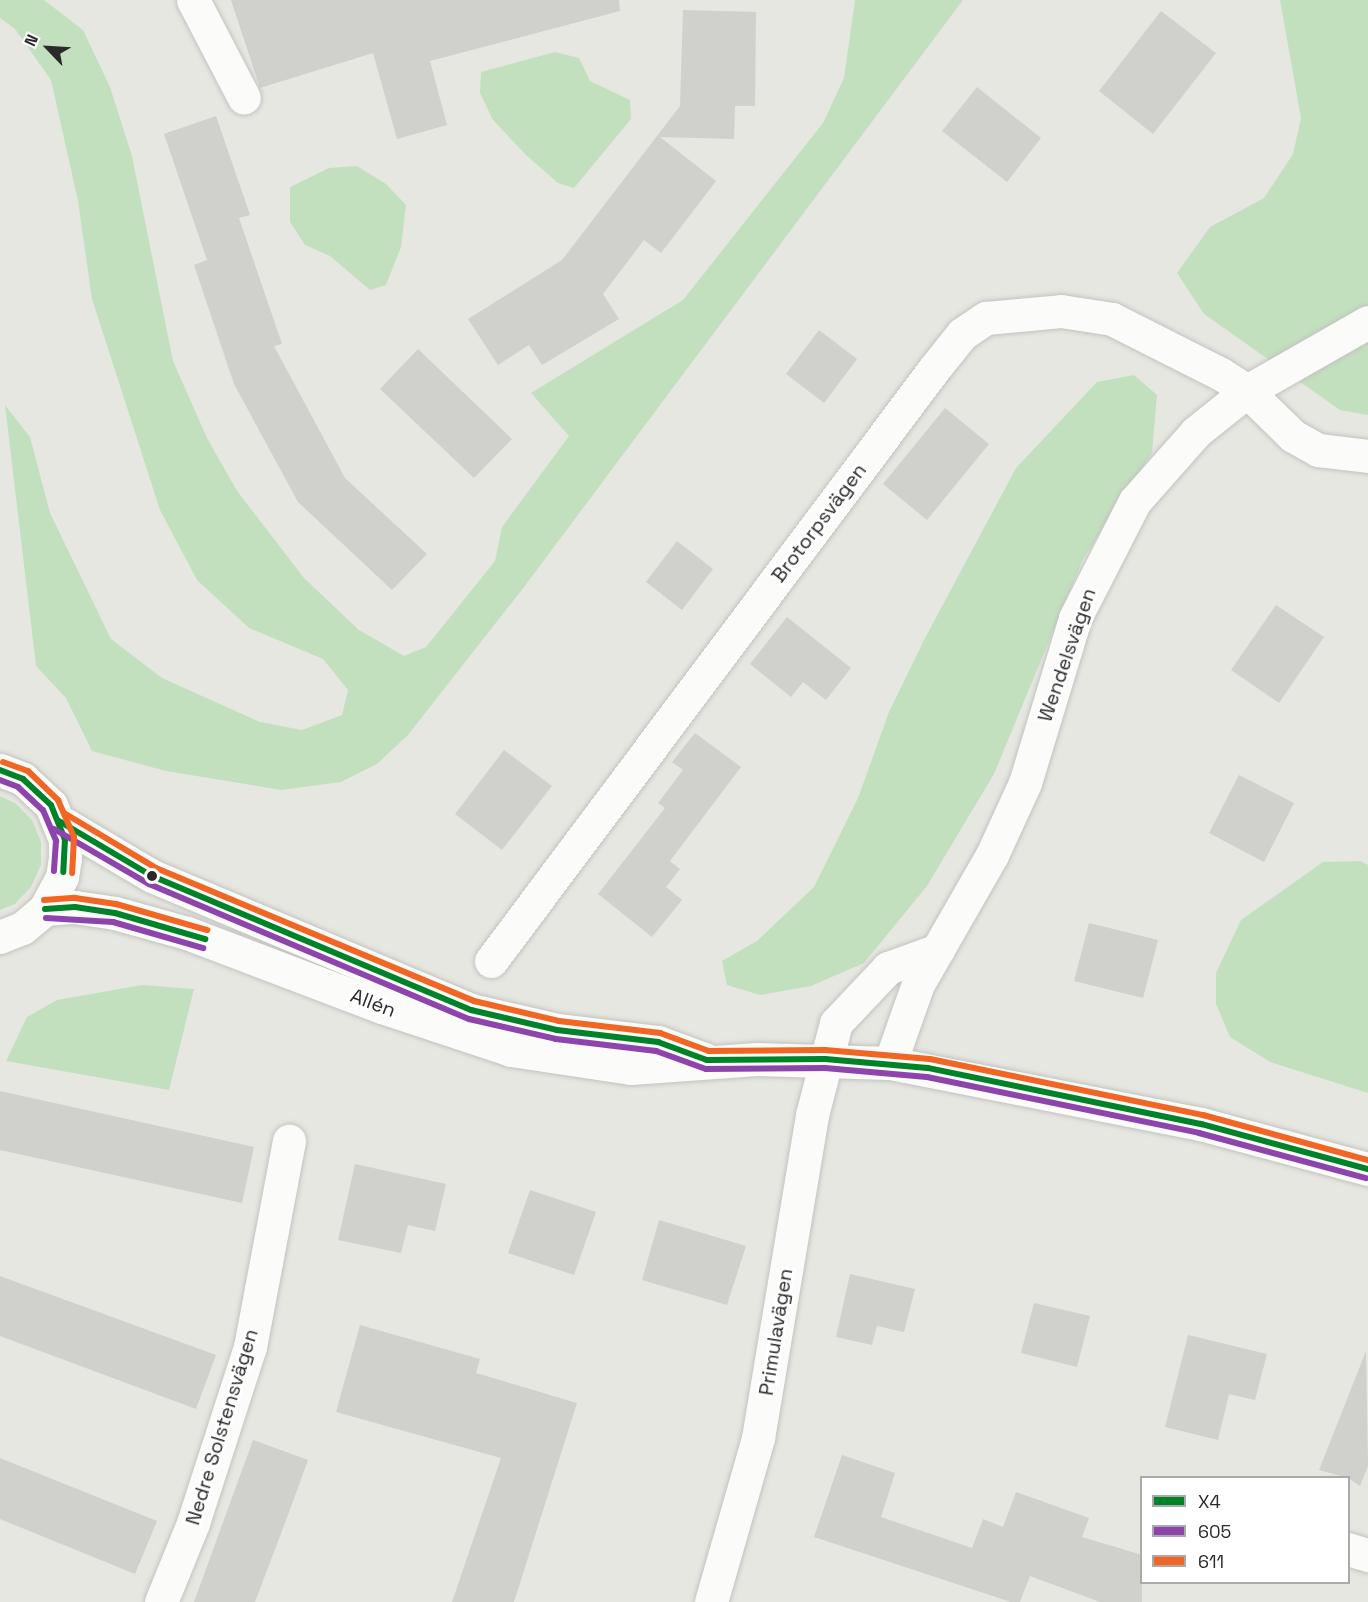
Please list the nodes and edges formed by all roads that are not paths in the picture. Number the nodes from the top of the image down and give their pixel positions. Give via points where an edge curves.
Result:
1 (193, 0) edge
2 (244, 98) dead end
3 (1368, 322) edge
4 (1248, 392) junction
5 (1368, 456) edge
6 (0, 770) edge
7 (59, 821) junction
8 (45, 909) junction
9 (0, 937) edge
10 (938, 950) junction
11 (491, 961) dead end
12 (825, 1059) junction
13 (707, 1060) junction
14 (890, 1063) junction
15 (289, 1141) dead end
16 (1368, 1169) edge
17 (1350, 1550) edge
18 (1368, 1555) edge
19 (161, 1602) edge
20 (711, 1602) edge

1 - 2 street
3 - 4 street, Wendelsvägen
4 - 5 street, Brotorpsvägen via 1293,436 1318,450
4 - 10 street, Wendelsvägen via 1159,468 1105,551 1075,618 1025,783 992,855
4 - 11 street, Brotorpsvägen via 1112,319 1061,310 986,318 962,334
6 - 7 street via 39,790
7 - 8 street via 64,867
7 - 13 street, Allén via 152,876 471,1010 557,1030 658,1042
8 - 9 street via 22,928
8 - 13 street, Allén via 96,910 187,933 382,1007 511,1050 631,1068 663,1069
10 - 12 street via 904,960 869,986 836,1023
10 - 14 street, Wendelsvägen via 909,1004
12 - 13 street, Allén
12 - 14 street, Allén
12 - 20 street, Primulavägen via 758,1438
14 - 16 street, Allén via 1201,1124
15 - 19 street, Nedre Solstensvägen via 250,1347 192,1523
17 - 18 street

